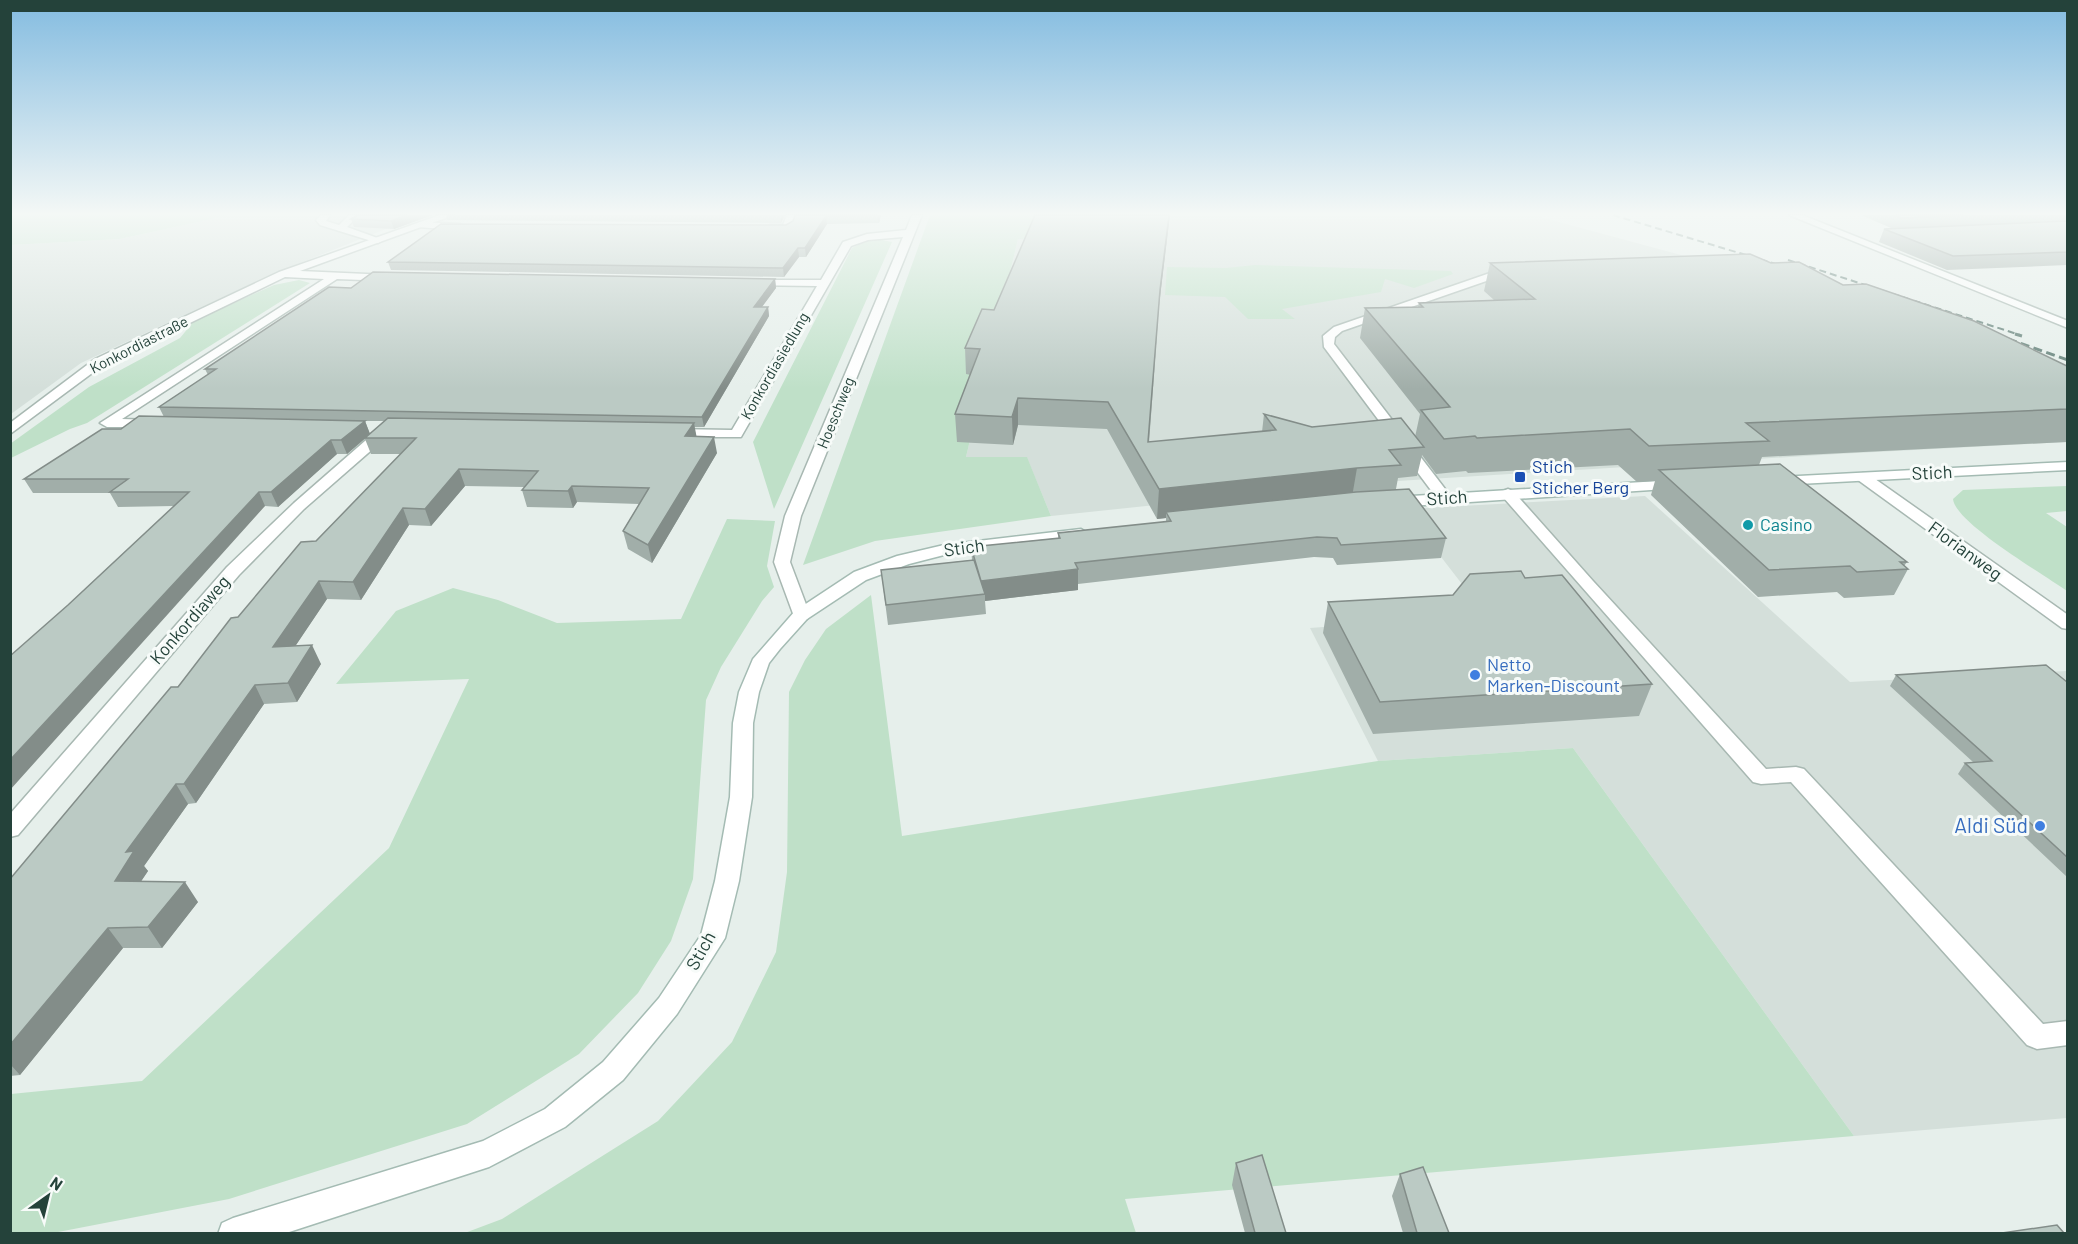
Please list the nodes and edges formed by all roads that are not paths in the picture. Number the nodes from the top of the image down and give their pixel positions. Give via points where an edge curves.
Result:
1 (339, 273) edge
2 (829, 273) edge
3 (893, 273) edge
4 (1934, 273) edge
5 (283, 274) joint
6 (1518, 275) edge
7 (334, 277) junction
8 (405, 278) edge
9 (739, 282) edge
10 (823, 283) junction
11 (2067, 325) edge
12 (165, 425) edge
13 (364, 429) edge
14 (10, 430) edge
15 (655, 433) edge
16 (2067, 466) edge
17 (1863, 477) junction
18 (1760, 482) edge
19 (1691, 485) edge
20 (1508, 494) junction
21 (1444, 498) junction
22 (1382, 503) edge
23 (1095, 533) edge
24 (801, 615) junction
25 (2067, 624) edge
26 (10, 829) edge
27 (2067, 1033) edge
28 (233, 1233) edge

1 - 7 street, Konkordiastraße
2 - 10 street, Konkordiasiedlung
3 - 24 street, Hoeschweg via 793,516 782,562
4 - 11 street
5 - 7 street
5 - 14 street, Konkordiastraße via 99,362
6 - 21 street via 1494,275 1338,329 1329,336 1328,344
7 - 8 street
7 - 12 street, Konkordiastraße via 107,423
9 - 10 street, Konkordiasiedlung
10 - 15 street, Konkordiasiedlung via 736,434
13 - 26 street, Konkordiaweg via 393,429 299,506 232,571
16 - 17 street, Stich
17 - 18 street, Stich
17 - 25 street, Florianweg
19 - 20 street, Stich
20 - 21 street, Stich
20 - 27 street via 1761,777 1796,774 2037,1037
21 - 22 street, Stich
23 - 24 street, Stich via 944,550 903,560 860,576
24 - 28 street, Stich via 760,663 748,692 741,797 727,881 712,938 668,1006 614,1071 555,1118 489,1153

